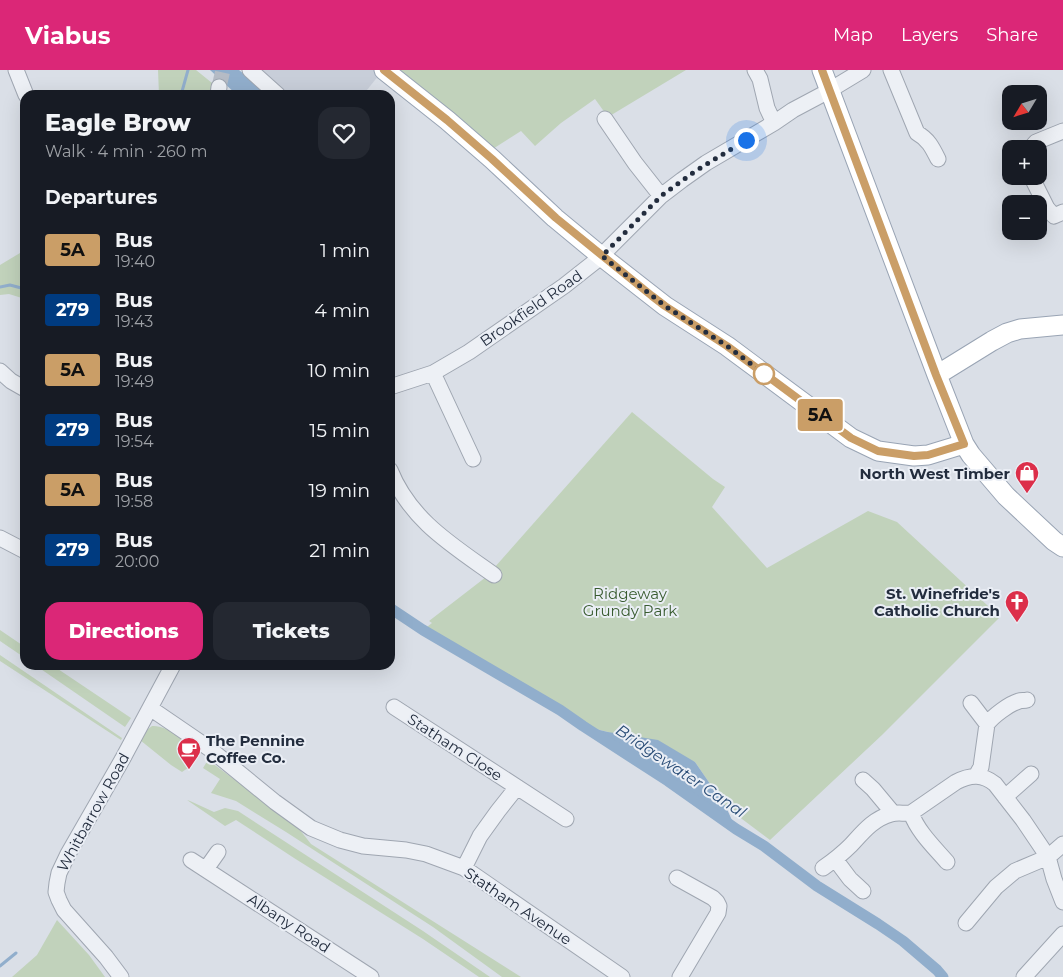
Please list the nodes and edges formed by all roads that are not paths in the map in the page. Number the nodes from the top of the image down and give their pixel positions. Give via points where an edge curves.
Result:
1 (16, 70) edge
2 (250, 70) edge
3 (384, 70) edge
4 (755, 70) edge
5 (822, 70) edge
6 (863, 70) edge
7 (891, 70) edge
8 (830, 89) junction
9 (24, 90) edge
10 (272, 90) edge
11 (605, 119) dead end
12 (774, 123) junction
13 (1063, 131) edge
14 (1041, 140) edge
15 (938, 158) dead end
16 (1036, 185) edge
17 (661, 196) junction
18 (1063, 212) edge
19 (602, 256) junction
20 (1063, 325) edge
21 (0, 371) edge
22 (433, 373) junction
23 (936, 375) junction
24 (395, 385) edge
25 (20, 386) edge
26 (964, 444) junction
27 (473, 459) dead end
28 (395, 482) edge
29 (0, 538) edge
30 (20, 548) edge
31 (1063, 548) edge
32 (494, 575) dead end
33 (169, 670) edge
34 (1027, 700) dead end
35 (971, 703) dead end
36 (394, 707) dead end
37 (150, 708) junction
38 (987, 724) junction
39 (1032, 774) dead end
40 (976, 776) junction
41 (863, 780) dead end
42 (517, 787) junction
43 (1005, 797) junction
44 (893, 813) junction
45 (911, 813) junction
46 (566, 819) dead end
47 (1063, 844) edge
48 (218, 852) dead end
49 (1048, 857) junction
50 (191, 860) dead end
51 (947, 862) dead end
52 (464, 868) junction
53 (206, 869) junction
54 (677, 878) dead end
55 (862, 891) dead end
56 (1063, 900) edge
57 (966, 923) dead end
58 (1063, 934) edge
59 (349, 971) edge
60 (121, 977) edge
61 (371, 977) edge
62 (622, 977) edge
63 (680, 977) edge
64 (1024, 977) edge

1 - 9 street
2 - 10 street
3 - 19 main road via 447,120
4 - 12 street
5 - 8 main road
6 - 8 street, Brookfield Road
7 - 15 street via 917,133 930,142
8 - 12 street, Brookfield Road
8 - 23 main road
11 - 17 street
12 - 17 street, Brookfield Road via 706,163
13 - 14 street
16 - 18 street via 1054,216
17 - 19 street, Brookfield Road
19 - 22 street, Brookfield Road via 549,297
19 - 26 main road via 665,306 727,346 851,438 878,451 914,456
20 - 23 main road via 1007,333
21 - 25 street
22 - 24 street, Brookfield Road
22 - 27 street
23 - 26 main road
26 - 31 main road via 1006,496
28 - 32 street via 417,515 433,531
29 - 30 street
33 - 37 street, Whitbarrow Road
34 - 38 street via 1007,707
35 - 38 street
36 - 42 street, Statham Close
37 - 52 street, Statham Avenue via 310,828 363,846 426,854
37 - 60 street, Whitbarrow Road via 68,854 59,873 56,892 64,910
38 - 40 street via 981,766
39 - 43 street
40 - 43 street via 988,778
40 - 45 street via 961,779
41 - 44 street
42 - 46 street, Statham Close
42 - 52 street, Statham Close via 480,836
43 - 49 street
44 - 45 street
44 - 55 street via 866,828 829,864
45 - 51 street via 920,831
47 - 49 street
48 - 53 street
49 - 56 street
49 - 57 street via 1014,871
50 - 53 street, Albany Road
52 - 62 street, Statham Avenue
53 - 59 street, Albany Road
54 - 63 street via 713,898 722,907
58 - 64 street
59 - 61 street, Albany Road

